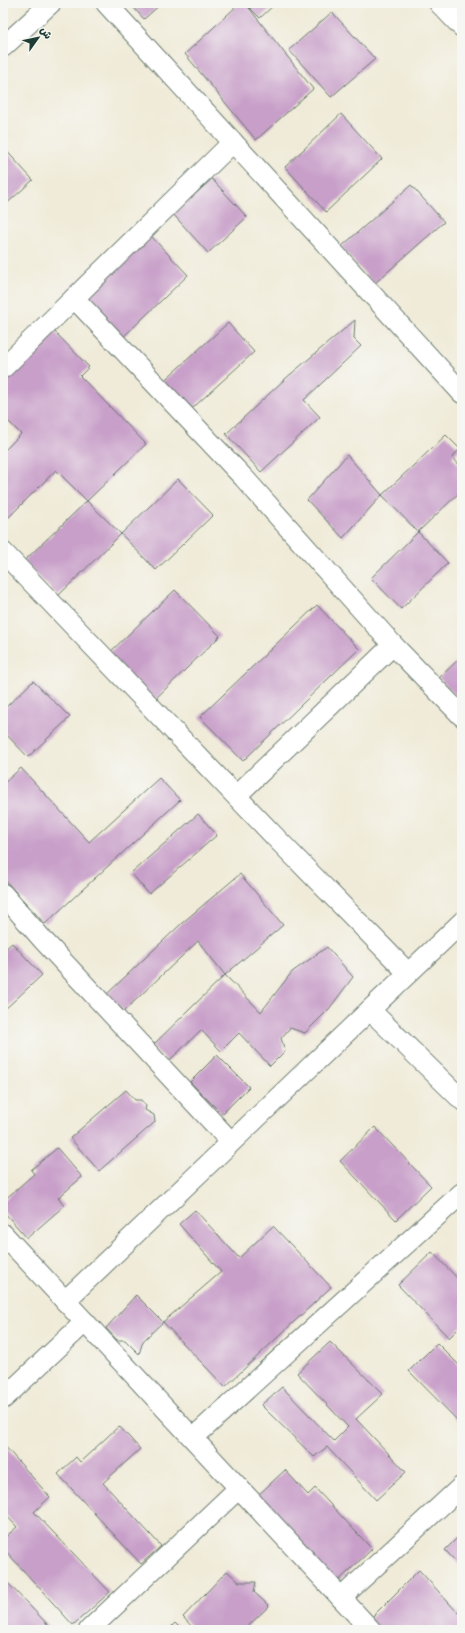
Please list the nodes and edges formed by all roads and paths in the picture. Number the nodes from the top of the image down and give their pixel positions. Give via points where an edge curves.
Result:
1 (51, 3) edge
2 (106, 3) edge
3 (439, 3) edge
4 (462, 28) edge
5 (3, 47) edge
6 (234, 142) junction
7 (74, 298) junction
8 (3, 368) edge
9 (461, 389) edge
10 (3, 552) edge
11 (393, 645) junction
12 (462, 716) edge
13 (237, 796) junction
14 (3, 894) edge
15 (462, 922) edge
16 (408, 973) junction
17 (370, 1010) junction
18 (462, 1100) edge
19 (232, 1142) junction
20 (462, 1193) edge
21 (3, 1234) edge
22 (65, 1301) junction
23 (85, 1322) junction
24 (3, 1399) edge
25 (193, 1438) junction
26 (462, 1486) edge
27 (239, 1488) junction
28 (341, 1598) junction
29 (89, 1630) edge
30 (371, 1630) edge

1 - 5 street
2 - 6 street
3 - 4 street
6 - 7 street
6 - 9 street
7 - 8 street
7 - 11 street via 244,478
10 - 13 street
11 - 12 street
11 - 13 street
13 - 16 street
14 - 19 street
15 - 16 street
16 - 17 street
17 - 18 street
17 - 19 street
19 - 22 street
20 - 25 street
21 - 22 street
22 - 23 street
23 - 24 street
23 - 25 street
25 - 27 street
26 - 28 street
27 - 28 street
27 - 29 street
28 - 30 street

